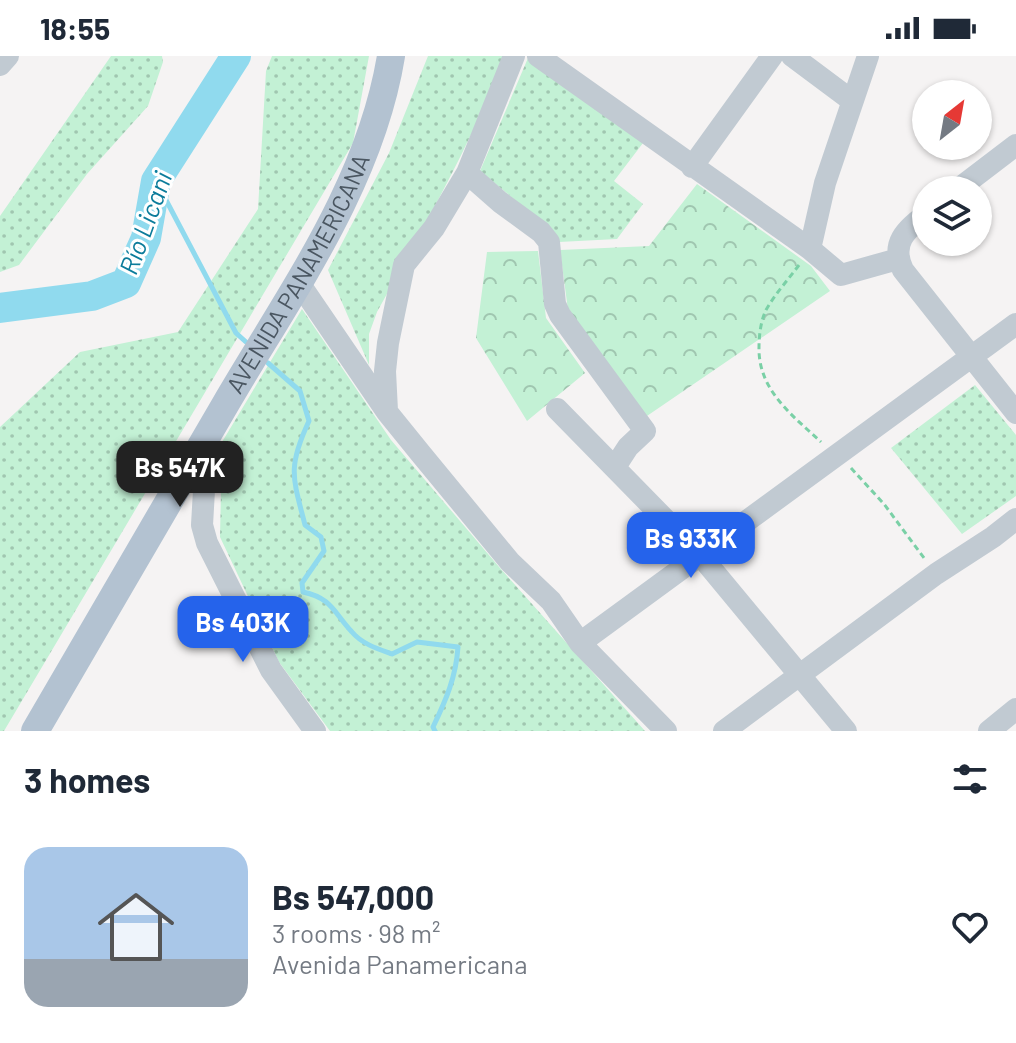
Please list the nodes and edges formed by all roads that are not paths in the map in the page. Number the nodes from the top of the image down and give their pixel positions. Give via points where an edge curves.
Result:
1 (8, 56) edge
2 (391, 56) edge
3 (514, 56) edge
4 (538, 56) edge
5 (772, 56) edge
6 (792, 56) edge
7 (868, 56) edge
8 (0, 65) edge
9 (851, 100) junction
10 (1016, 145) edge
11 (692, 167) junction
12 (467, 173) junction
13 (975, 176) edge
14 (912, 226) edge
15 (810, 249) junction
16 (898, 259) junction
17 (299, 283) junction
18 (1016, 324) edge
19 (972, 357) junction
20 (557, 409) dead end
21 (387, 412) junction
22 (1016, 413) edge
23 (207, 436) junction
24 (615, 467) junction
25 (1016, 519) edge
26 (700, 555) junction
27 (580, 643) junction
28 (798, 674) junction
29 (1016, 709) edge
30 (35, 731) edge
31 (315, 731) edge
32 (666, 731) edge
33 (724, 731) edge
34 (846, 731) edge
35 (989, 731) edge

1 - 8 street
2 - 17 main road, AVENIDA PANAMERICANA via 351,186
3 - 12 street
4 - 11 street
5 - 11 street
6 - 9 street
7 - 9 street
9 - 15 street
10 - 13 street
11 - 15 street
12 - 21 street via 404,265 388,343
12 - 24 street via 549,242 560,315 645,431
14 - 16 street via 904,233
15 - 16 street via 841,275
16 - 19 street
17 - 21 street
17 - 23 main road, AVENIDA PANAMERICANA
18 - 19 street
19 - 22 street
19 - 26 street
20 - 24 street
21 - 27 street via 510,562 551,601
23 - 30 main road, AVENIDA PANAMERICANA
23 - 31 street via 202,525 207,543 271,670
24 - 26 street
25 - 28 street
26 - 27 street
26 - 28 street
27 - 32 street
28 - 33 street
28 - 34 street
29 - 35 street

